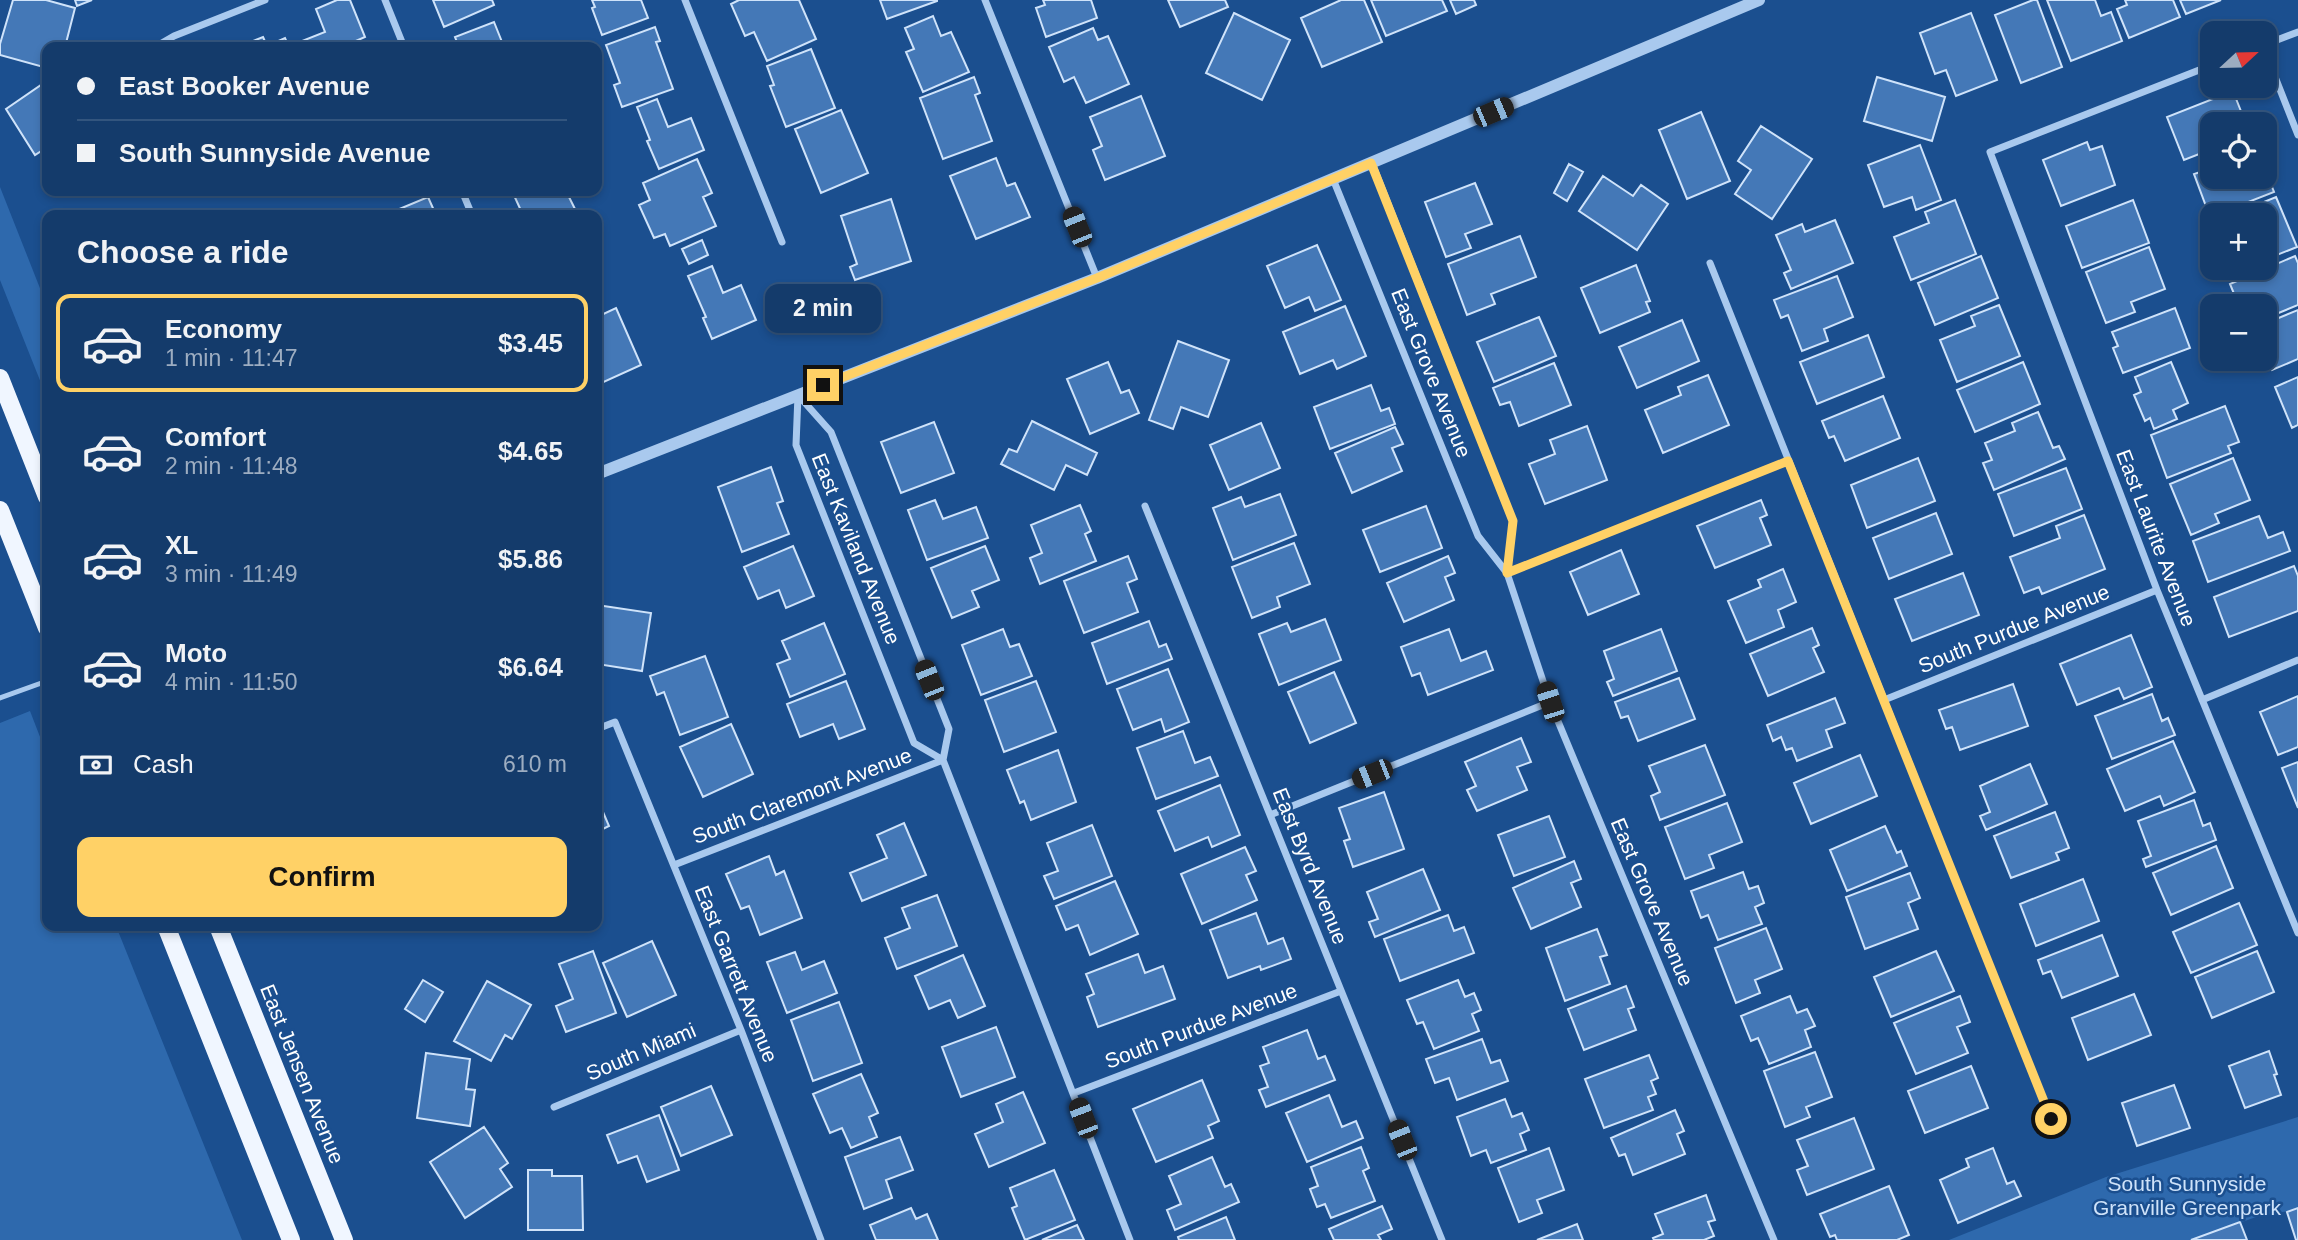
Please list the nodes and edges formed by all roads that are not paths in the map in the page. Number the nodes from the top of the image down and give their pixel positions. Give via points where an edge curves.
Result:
1 (265, 0) edge
2 (385, 0) edge
3 (685, 0) edge
4 (985, 0) edge
5 (1759, 0) edge
6 (2298, 32) edge
7 (2277, 41) edge
8 (164, 42) edge
9 (402, 42) edge
10 (2200, 70) edge
11 (2277, 81) edge
12 (2298, 135) edge
13 (1371, 163) junction
14 (1333, 179) junction
15 (782, 242) dead end
16 (1710, 262) dead end
17 (1097, 278) junction
18 (0, 378) edge
19 (798, 395) junction
20 (1788, 461) junction
21 (602, 472) edge
22 (42, 484) edge
23 (1145, 506) dead end
24 (0, 510) edge
25 (1507, 573) junction
26 (2157, 590) junction
27 (42, 615) edge
28 (2298, 660) edge
29 (42, 683) edge
30 (0, 698) edge
31 (1884, 699) junction
32 (2202, 700) junction
33 (1550, 702) junction
34 (602, 727) edge
35 (943, 760) junction
36 (1270, 815) junction
37 (674, 865) junction
38 (168, 931) edge
39 (220, 931) edge
40 (2298, 933) edge
41 (1341, 991) junction
42 (741, 1030) junction
43 (1074, 1093) junction
44 (554, 1107) dead end
45 (2051, 1119) dead end
46 (291, 1240) edge
47 (344, 1240) edge
48 (821, 1240) edge
49 (1130, 1240) edge
50 (1442, 1240) edge
51 (1774, 1240) edge

1 - 8 street
2 - 9 street
3 - 15 street
4 - 17 street
5 - 13 street
6 - 7 street
10 - 26 street, East Laurite Avenue via 1990,152
11 - 12 street
13 - 14 street
13 - 25 street, East Grove Avenue via 1513,521
14 - 17 street
14 - 25 street, East Grove Avenue via 1478,536
16 - 20 street
17 - 19 street
18 - 22 main road
19 - 21 street
19 - 35 street, East Kaviland Avenue via 831,432 949,729
19 - 35 street, East Kaviland Avenue via 796,446 914,743
20 - 25 street
20 - 31 street
23 - 36 street, East Byrd Avenue
24 - 27 main road
25 - 33 street, East Grove Avenue
26 - 31 street, South Purdue Avenue
26 - 32 street, East Laurite Avenue
28 - 32 street
29 - 30 lane
31 - 45 street
32 - 40 street, East Laurite Avenue
33 - 36 street
33 - 51 street, East Grove Avenue
34 - 37 street, East Garrett Avenue via 615,722
35 - 37 street, South Claremont Avenue
35 - 43 street, East Kaviland Avenue
36 - 41 street, East Byrd Avenue
37 - 42 street, East Garrett Avenue
38 - 46 main road
39 - 47 main road, East Jensen Avenue
41 - 43 street, South Purdue Avenue
41 - 50 street, East Byrd Avenue
42 - 44 street, South Miami
42 - 48 street, East Garrett Avenue
43 - 49 street, East Kaviland Avenue

